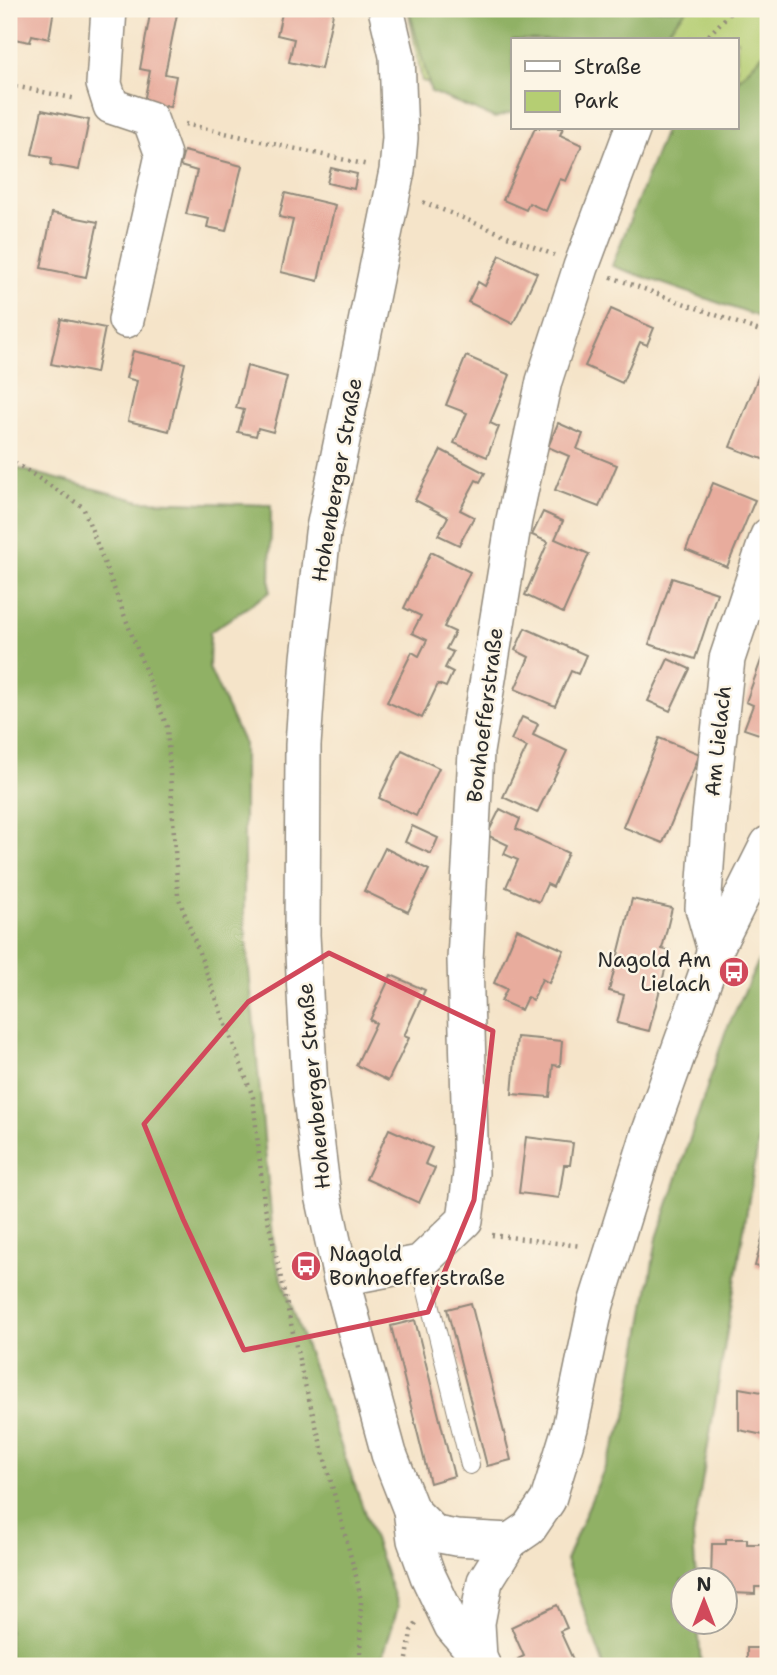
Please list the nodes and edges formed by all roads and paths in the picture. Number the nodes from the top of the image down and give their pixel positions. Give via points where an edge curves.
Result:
1 (109, 9) edge
2 (386, 9) edge
3 (734, 9) edge
4 (706, 38) edge
5 (9, 85) edge
6 (111, 106) junction
7 (150, 119) junction
8 (633, 130) edge
9 (397, 171) junction
10 (581, 267) junction
11 (126, 320) dead end
12 (768, 334) edge
13 (9, 459) edge
14 (768, 536) edge
15 (768, 844) edge
16 (715, 950) junction
17 (465, 1220) junction
18 (613, 1250) junction
19 (420, 1263) junction
20 (341, 1278) junction
21 (470, 1465) dead end
22 (411, 1510) junction
23 (510, 1541) junction
24 (481, 1662) edge
25 (360, 1666) edge

1 - 6 street via 104,84
2 - 9 street, Hohenberger Straße via 397,56
3 - 4 path
5 - 6 path
6 - 7 street
7 - 9 path
7 - 11 street via 163,155
8 - 10 street, Bonhoefferstraße
9 - 10 path via 412,197
9 - 20 street, Hohenberger Straße via 323,533 303,745 302,935 310,1090 323,1195
10 - 12 path
10 - 17 street, Bonhoefferstraße via 544,381 519,495 476,752 465,960 471,1173
13 - 25 path via 82,507 167,727 178,896 253,1097 267,1215 361,1601
14 - 16 street, Am Lielach via 727,659 703,908
15 - 16 street
16 - 18 street
17 - 18 path via 478,1233
17 - 19 street
18 - 23 street via 548,1500 529,1528
19 - 20 street
19 - 21 lane
20 - 22 street, Hohenberger Straße via 389,1454
22 - 23 street, Hohenberger Straße via 435,1534
22 - 24 street via 415,1540 428,1576 452,1626
23 - 24 street via 485,1581 477,1623

